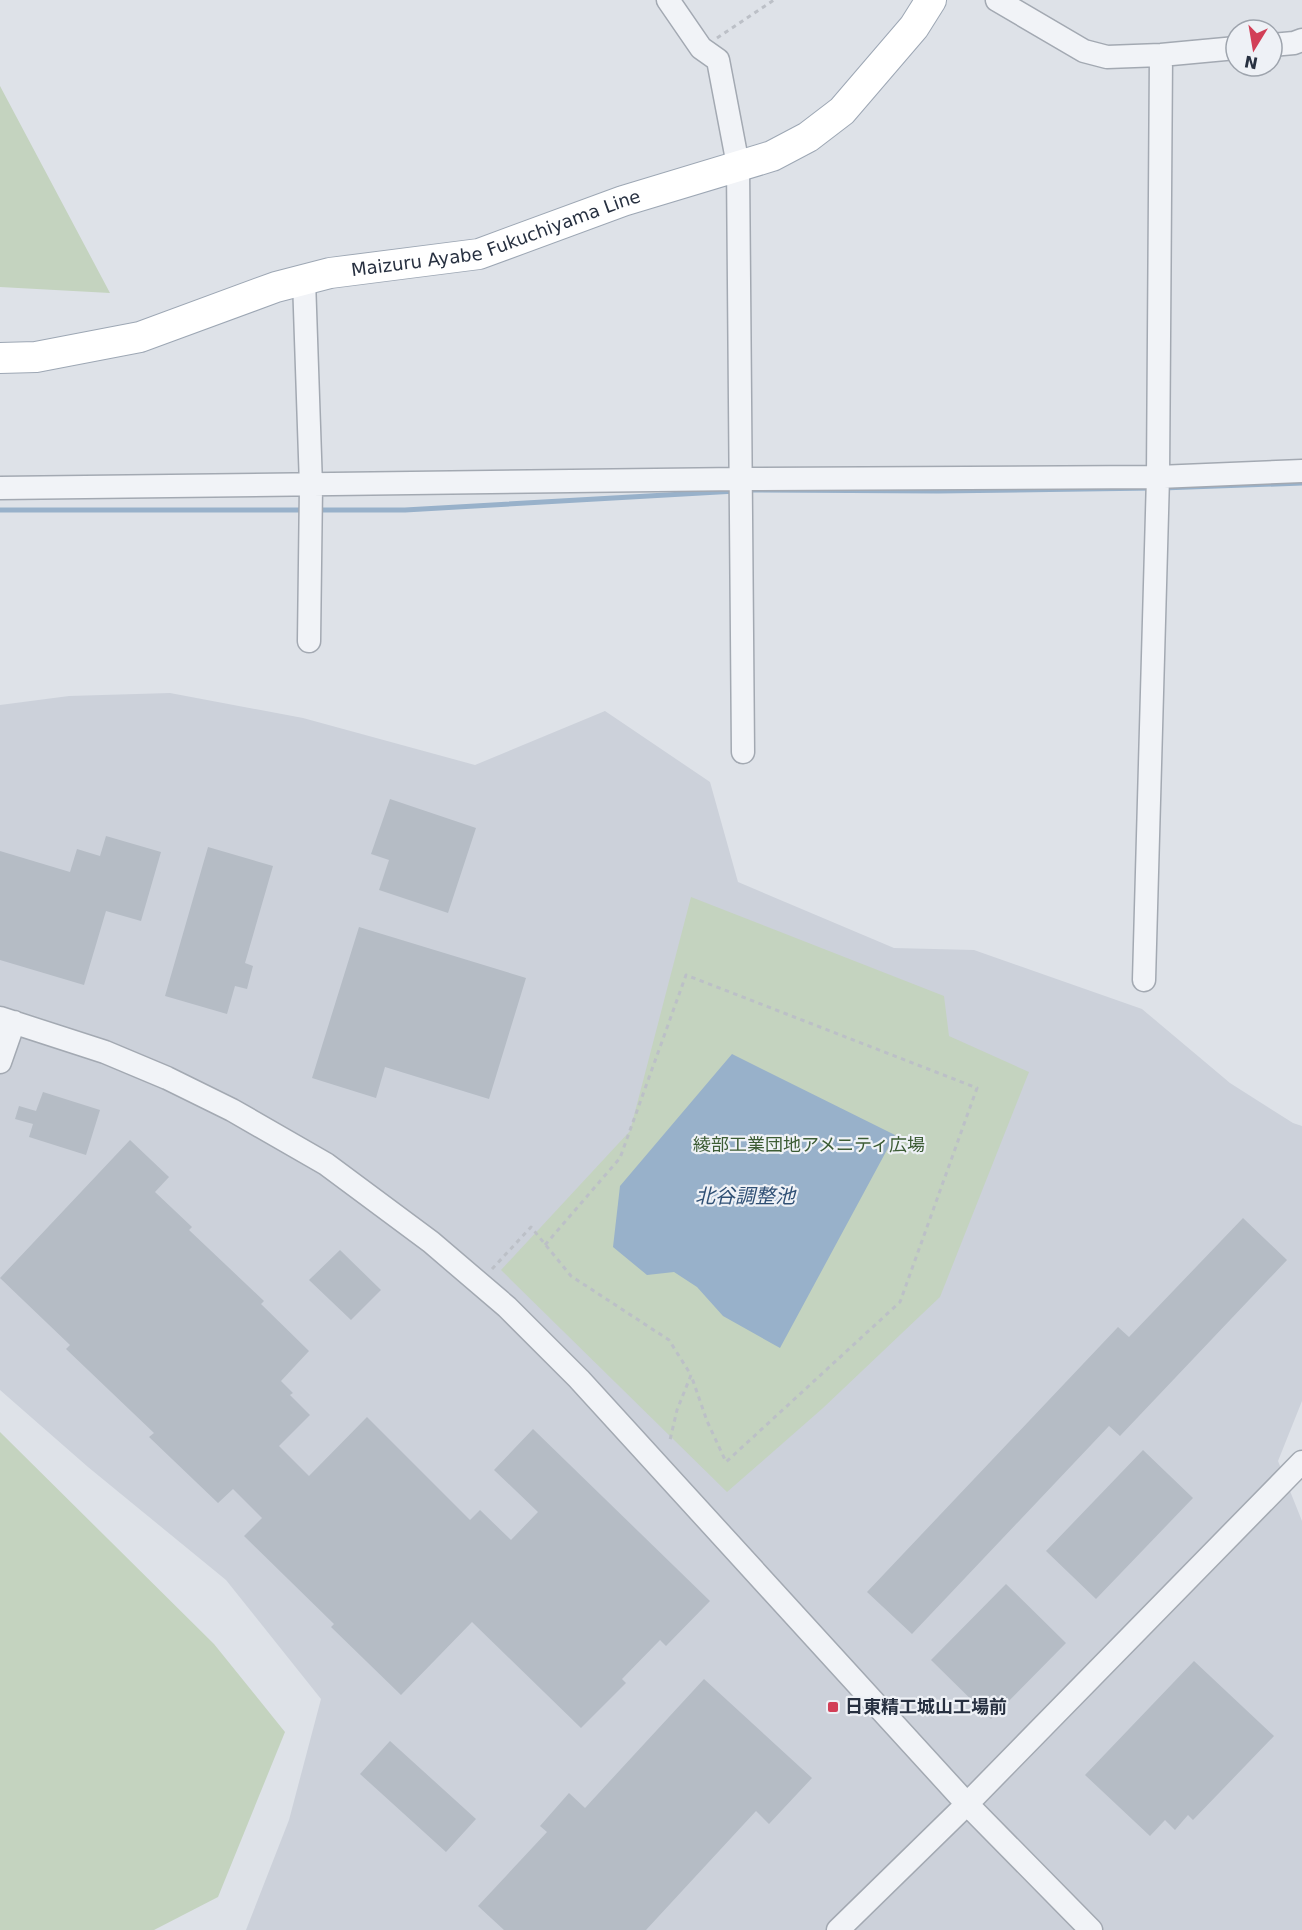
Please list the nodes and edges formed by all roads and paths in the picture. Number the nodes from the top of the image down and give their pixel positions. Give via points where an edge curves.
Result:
1 (668, 0) edge
2 (774, 0) edge
3 (931, 0) edge
4 (997, 0) edge
5 (701, 48) junction
6 (1224, 49) edge
7 (1161, 55) junction
8 (738, 165) junction
9 (304, 280) junction
10 (0, 358) edge
11 (1302, 471) edge
12 (1158, 477) junction
13 (740, 479) junction
14 (310, 486) junction
15 (0, 488) edge
16 (309, 641) dead end
17 (743, 752) dead end
18 (1144, 980) dead end
19 (7, 1020) edge
20 (0, 1062) edge
21 (545, 1245) junction
22 (479, 1283) junction
23 (691, 1375) junction
24 (670, 1440) dead end
25 (1301, 1464) edge
26 (967, 1804) junction
27 (838, 1930) edge
28 (1091, 1930) edge

1 - 5 street
2 - 5 path
3 - 8 main road, Maizuru Ayabe Fukuchiyama Line via 914,27 842,111 808,137 772,156
4 - 7 street via 1084,51 1107,57
5 - 8 street via 718,60
6 - 7 street
7 - 12 street
8 - 9 main road, Maizuru Ayabe Fukuchiyama Line via 623,201 479,254 330,273
8 - 13 street
9 - 10 main road, Maizuru Ayabe Fukuchiyama Line via 140,337 36,357
9 - 14 street
11 - 12 street
12 - 13 street
12 - 18 street
13 - 14 street
13 - 17 street
14 - 15 street
14 - 16 street
19 - 20 street
19 - 22 street via 105,1052 232,1110 326,1164
21 - 22 path via 531,1227
21 - 23 path via 571,1276 669,1340
21 - 23 path via 620,1158 686,975 977,1088 900,1302 726,1462
22 - 26 street via 579,1379
23 - 24 path
25 - 26 street
26 - 27 street
26 - 28 street

